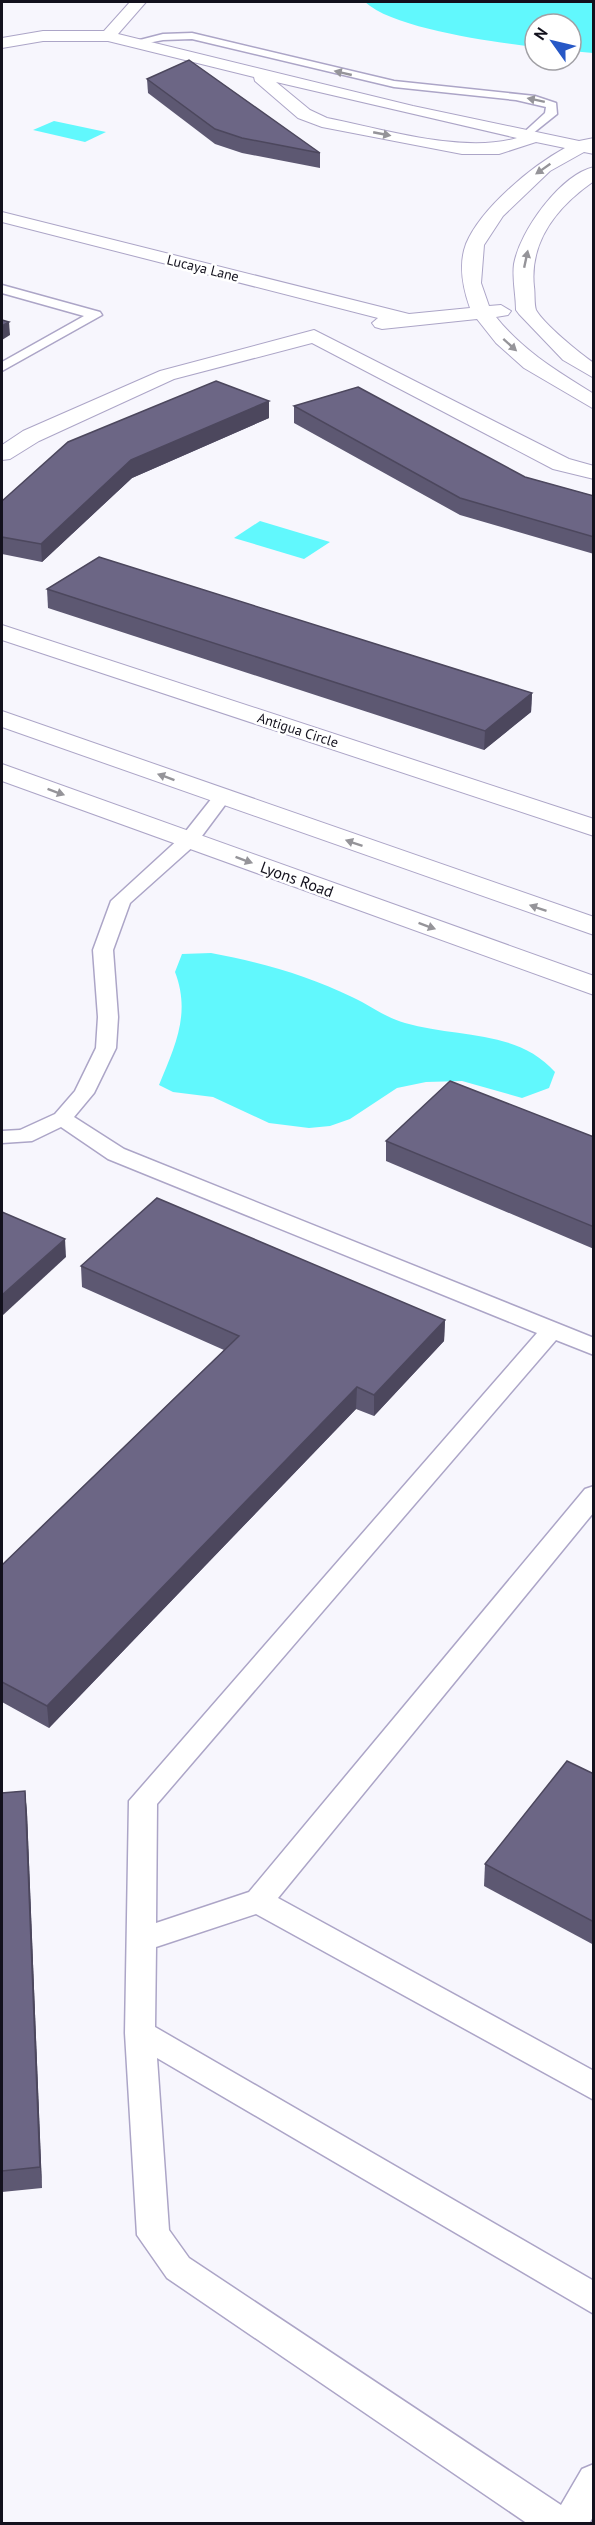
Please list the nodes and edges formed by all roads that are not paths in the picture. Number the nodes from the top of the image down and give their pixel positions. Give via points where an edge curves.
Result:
1 (138, 2) edge
2 (108, 36) junction
3 (2, 43) edge
4 (133, 43) junction
5 (258, 74) junction
6 (533, 136) junction
7 (590, 145) edge
8 (594, 172) edge
9 (2, 217) edge
10 (2, 289) edge
11 (526, 306) junction
12 (480, 308) junction
13 (404, 319) junction
14 (314, 336) junction
15 (2, 367) edge
16 (594, 372) edge
17 (594, 403) edge
18 (2, 454) edge
19 (594, 473) edge
20 (2, 632) edge
21 (2, 719) edge
22 (2, 772) edge
23 (222, 797) junction
24 (594, 828) edge
25 (189, 840) junction
26 (594, 927) edge
27 (594, 987) edge
28 (62, 1118) junction
29 (2, 1137) edge
30 (552, 1330) junction
31 (594, 1347) edge
32 (594, 1495) edge
33 (259, 1901) junction
34 (142, 1939) junction
35 (140, 2033) junction
36 (594, 2087) edge
37 (594, 2299) edge
38 (594, 2481) edge
39 (559, 2523) edge
40 (569, 2523) edge

1 - 2 street
2 - 3 street via 43,36
2 - 4 street
4 - 5 street
6 -> 4 lane via 551,114 552,105 536,99 394,84 192,36
5 - 6 street
5 -> 6 street via 304,114 337,126 462,149 499,149
6 - 7 street
7 -> 12 street via 544,167 524,184 496,213 475,244 471,283
11 -> 8 street via 524,265 535,228 571,188
9 - 13 street, Lucaya Lane
10 - 15 lane via 95,315
11 - 12 street
11 - 16 street via 570,356
12 - 13 street
12 -> 17 street via 503,339 531,364
13 - 14 street
14 - 18 street via 167,375 32,436
14 - 19 street via 561,464
20 - 24 street, Antigua Circle
23 -> 21 street
22 -> 25 street, Lyons Road
23 - 25 lane
26 -> 23 street
25 -> 27 street, Lyons Road
25 - 28 lane via 121,902 103,950 106,1048 84,1093
28 - 29 lane via 24,1136
28 - 30 lane via 116,1154
30 - 31 lane
30 - 34 lane via 143,1801
32 - 33 lane
33 - 34 lane
33 - 36 lane
34 - 35 lane
35 - 37 lane
35 - 39 lane via 153,2235 178,2268
38 - 40 lane

